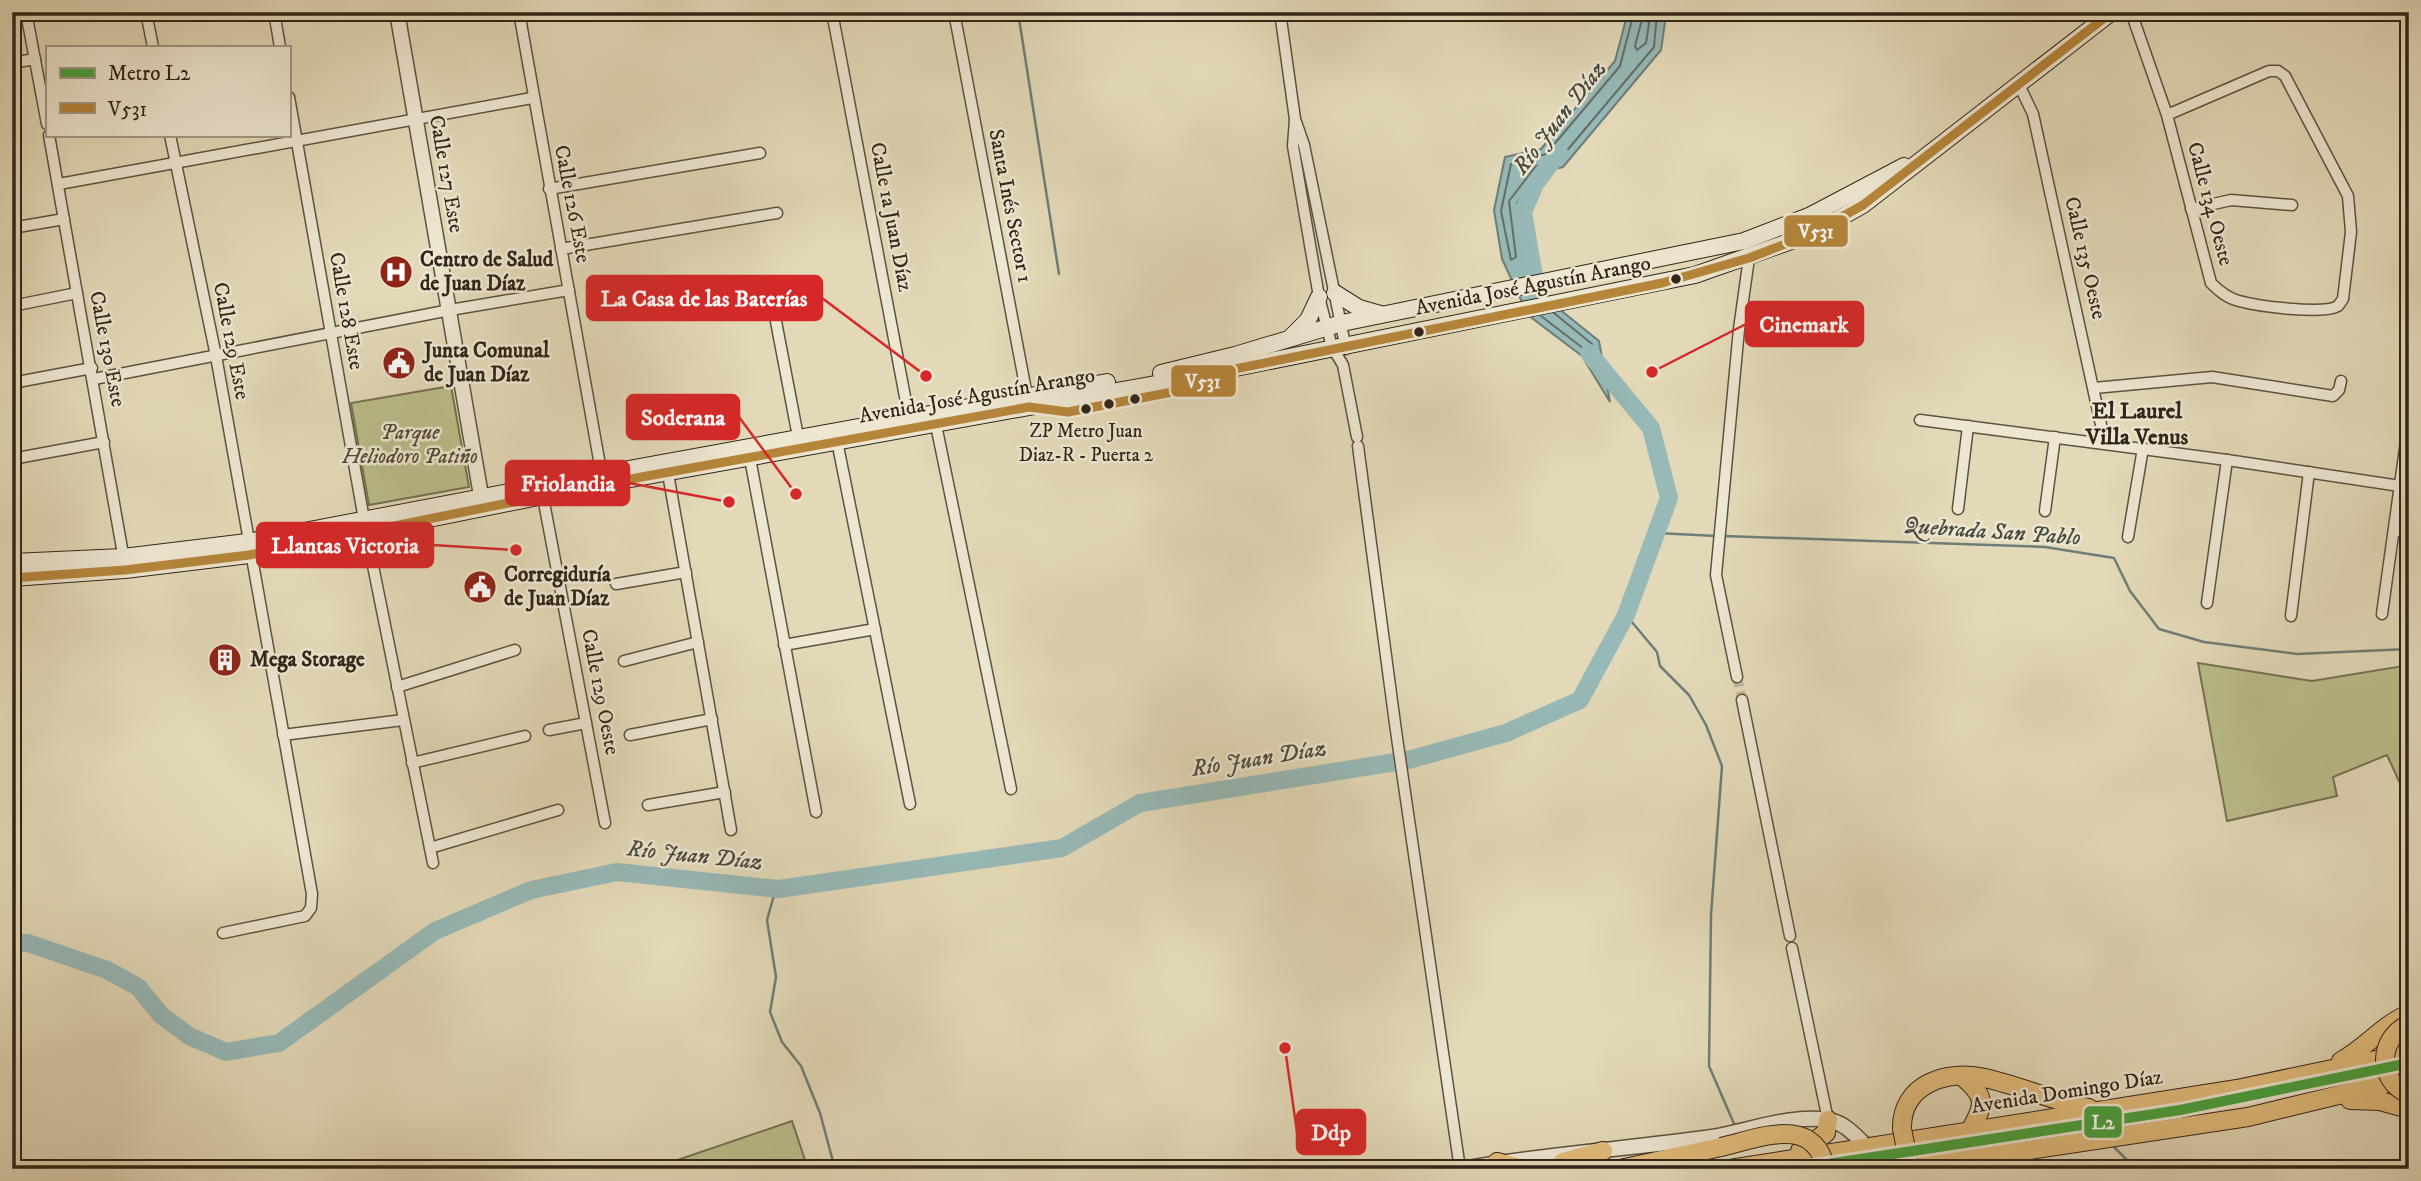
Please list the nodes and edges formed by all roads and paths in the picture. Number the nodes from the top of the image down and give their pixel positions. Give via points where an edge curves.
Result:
1 (26, 12) edge
2 (146, 12) edge
3 (274, 12) edge
4 (397, 12) edge
5 (519, 12) edge
6 (832, 12) edge
7 (954, 12) edge
8 (1280, 12) edge
9 (2112, 12) edge
10 (2131, 12) edge
11 (153, 46) edge
12 (280, 46) edge
13 (35, 59) junction
14 (12, 63) edge
15 (2019, 85) junction
16 (532, 98) junction
17 (290, 103) edge
18 (2167, 115) junction
19 (415, 118) junction
20 (46, 119) edge
21 (49, 136) edge
22 (170, 136) edge
23 (296, 140) junction
24 (760, 152) dead end
25 (1919, 160) junction
26 (176, 162) junction
27 (59, 184) junction
28 (549, 189) junction
29 (2292, 205) dead end
30 (2191, 209) junction
31 (777, 213) dead end
32 (64, 219) junction
33 (12, 228) edge
34 (1779, 228) junction
35 (1715, 247) junction
36 (561, 250) junction
37 (1749, 258) junction
38 (569, 290) junction
39 (770, 290) dead end
40 (77, 293) junction
41 (1327, 295) junction
42 (12, 306) edge
43 (450, 310) junction
44 (1382, 314) junction
45 (1335, 325) junction
46 (330, 332) junction
47 (1289, 338) junction
48 (1340, 345) junction
49 (216, 356) junction
50 (93, 374) junction
51 (2341, 380) dead end
52 (12, 383) edge
53 (2094, 388) junction
54 (1028, 402) junction
55 (2409, 420) edge
56 (1920, 421) dead end
57 (910, 424) junction
58 (936, 425) junction
59 (1968, 426) junction
60 (836, 437) junction
61 (2055, 437) junction
62 (104, 442) junction
63 (2105, 443) junction
64 (799, 444) junction
65 (2407, 444) edge
66 (2143, 448) junction
67 (748, 453) junction
68 (12, 459) edge
69 (2227, 460) junction
70 (667, 468) junction
71 (2309, 472) junction
72 (603, 479) junction
73 (2400, 486) junction
74 (542, 491) junction
75 (482, 503) junction
76 (1958, 509) dead end
77 (2045, 511) dead end
78 (364, 525) junction
79 (2393, 530) junction
80 (2409, 533) edge
81 (2129, 537) dead end
82 (248, 548) junction
83 (12, 562) edge
84 (124, 563) junction
85 (686, 572) junction
86 (12, 578) edge
87 (616, 584) dead end
88 (2207, 603) dead end
89 (2382, 614) dead end
90 (2291, 616) dead end
91 (875, 629) junction
92 (698, 642) junction
93 (784, 645) junction
94 (516, 650) dead end
95 (624, 661) dead end
96 (1737, 677) tunnel mouth
97 (397, 687) junction
98 (1742, 700) tunnel mouth
99 (712, 719) junction
100 (403, 720) junction
101 (586, 723) junction
102 (549, 730) dead end
103 (283, 735) junction
104 (630, 735) dead end
105 (525, 736) dead end
106 (412, 763) junction
107 (1011, 789) dead end
108 (725, 792) junction
109 (910, 804) dead end
110 (648, 805) dead end
111 (558, 810) dead end
112 (816, 812) dead end
113 (605, 822) dead end
114 (731, 830) dead end
115 (430, 848) junction
116 (433, 863) dead end
117 (223, 933) dead end
118 (1790, 936) dead end
119 (1792, 948) dead end
120 (2409, 1014) edge
121 (2409, 1024) edge
122 (2409, 1053) edge
123 (2316, 1074) junction
124 (1964, 1078) junction
125 (2409, 1079) edge
126 (2409, 1094) edge
127 (2322, 1101) junction
128 (2409, 1109) edge
129 (2099, 1111) junction
130 (1828, 1120) junction
131 (1970, 1130) junction
132 (1867, 1147) junction
133 (1603, 1151) junction
134 (1955, 1161) junction
135 (1497, 1163) junction
136 (1773, 1163) junction
137 (1461, 1169) edge
138 (1524, 1169) edge
139 (1558, 1169) edge
140 (1620, 1169) edge
141 (1730, 1169) edge
142 (1826, 1169) edge
143 (1903, 1169) edge
144 (1910, 1169) edge
145 (1938, 1169) edge

1 - 13 street
2 - 11 street
3 - 12 street
4 - 19 street, Calle 127 Este
5 - 16 street, Calle 126 Este
6 - 57 street, Calle 1a Juan Díaz
7 - 54 street, Santa Inés Sector 1
8 - 41 street via 1295,119 1293,146
9 - 15 main road, Avenida José Agustín Arango
10 - 18 street, Calle 134 Oeste
13 - 14 street
13 - 20 street
15 - 25 main road, Avenida José Agustín Arango
15 - 53 street, Calle 135 Oeste via 2033,114
16 - 19 street
16 - 28 street, Calle 126 Este
17 - 23 street, Calle 128 Este
18 - 30 street, Calle 134 Oeste
18 - 30 street, Calle 134 Oeste via 2269,71 2285,76 2350,206 2343,299 2323,311 2239,301 2219,292 2207,272
19 - 23 street
19 - 43 street, Calle 127 Este
21 - 27 street, Calle 130 Este
22 - 26 street, Calle 129 Este
23 - 26 street
23 - 46 street, Calle 128 Este
24 - 28 street
25 - 34 main road, Avenida José Agustín Arango
25 - 37 main road, Avenida José Agustín Arango via 1851,212
26 - 27 street
26 - 49 street, Calle 129 Este
27 - 32 street, Calle 130 Este
28 - 36 street, Calle 126 Este
29 - 30 street via 2231,200
31 - 36 street
32 - 33 street
32 - 40 street, Calle 130 Este
34 - 35 main road, Avenida José Agustín Arango
34 - 37 main road
35 - 37 main road via 1735,249
35 - 44 main road, Avenida José Agustín Arango
36 - 38 street, Calle 126 Este
37 - 48 main road, Avenida José Agustín Arango via 1684,278
37 - 96 street via 1716,575
38 - 43 street
38 - 72 street, Calle 126 Este
39 - 64 street
40 - 42 street
40 - 50 street, Calle 130 Este
41 - 44 main road
41 - 45 street
41 - 47 main road
43 - 46 street
43 - 75 street, Calle 127 Este
44 - 45 main road, Avenida José Agustín Arango
45 - 47 main road, Avenida José Agustín Arango
45 - 48 street
46 - 49 street
46 - 78 street, Calle 128 Este
47 - 54 main road, Avenida José Agustín Arango via 1175,370
48 - 54 main road, Avenida José Agustín Arango via 1235,369
48 - 137 street
49 - 50 street
49 - 82 street, Calle 129 Este
50 - 52 street
50 - 62 street, Calle 130 Este
51 - 53 street via 2333,396 2212,377
53 - 63 street, Calle 135 Oeste
54 - 57 main road, Avenida José Agustín Arango
54 - 58 main road, Avenida José Agustín Arango
55 - 65 street
56 - 59 street
57 - 58 main road, Avenida José Agustín Arango
57 - 60 main road, Avenida José Agustín Arango
58 - 107 street
59 - 61 street
59 - 76 street
60 - 64 main road, Avenida José Agustín Arango
60 - 91 street
61 - 63 street
61 - 77 street
62 - 68 street
62 - 84 street, Calle 130 Este
63 - 66 street
64 - 67 main road, Avenida José Agustín Arango
65 - 73 street
66 - 69 street
66 - 81 street
67 - 70 main road, Avenida José Agustín Arango
67 - 93 street
69 - 71 street
69 - 88 street
70 - 72 main road, Avenida José Agustín Arango
70 - 85 street
71 - 73 street
71 - 90 street
72 - 74 main road, Avenida José Agustín Arango
73 - 79 street
74 - 75 main road, Avenida José Agustín Arango
74 - 101 street, Calle 129 Oeste
75 - 78 main road, Avenida José Agustín Arango
78 - 82 main road, Avenida José Agustín Arango
78 - 97 street, Calle 128 Este
79 - 80 street
79 - 89 street
82 - 84 main road, Avenida José Agustín Arango
82 - 103 street, Calle 129 Este
83 - 84 main road, Avenida José Agustín Arango
84 - 86 main road, Avenida José Agustín Arango
85 - 87 street
85 - 92 street
91 - 93 street
91 - 109 street
92 - 95 street
92 - 99 street
93 - 112 street
94 - 97 street
97 - 100 street, Calle 128 Este
98 - 118 street
99 - 104 street
99 - 108 street
100 - 103 street
100 - 106 street, Calle 128 Este
101 - 102 street
101 - 113 street, Calle 129 Oeste
103 - 117 street, Calle 129 Este via 311,908 305,916
105 - 106 street
106 - 115 street, Calle 128 Este
108 - 110 street
108 - 114 street
111 - 115 street
115 - 116 street, Calle 128 Este
119 - 130 street
120 - 123 main road via 2394,1020 2361,1051
121 - 126 main road, bridge via 2394,1033 2384,1054 2388,1077
122 - 123 main road, Avenida Domingo Díaz
123 - 129 main road, Avenida Domingo Díaz
124 - 129 main road via 1986,1078
124 - 131 main road via 1980,1094 1982,1105
124 - 144 main road, bridge via 1932,1083 1909,1096 1902,1129
125 - 127 main road
127 - 128 main road via 2380,1101
127 - 134 main road via 2163,1132
129 - 131 main road, Avenida Domingo Díaz
130 - 132 street via 1841,1124
130 - 133 street via 1799,1120
130 - 136 main road via 1826,1133 1810,1147
131 - 132 main road, Avenida Domingo Díaz
132 - 136 main road, Avenida Domingo Díaz
133 - 135 street via 1562,1152
133 - 139 main road via 1563,1162
134 - 143 main road
134 - 145 main road
135 - 137 street
135 - 138 main road
136 - 141 main road, Avenida Domingo Díaz
140 - 142 main road, bridge via 1797,1133 1813,1141

